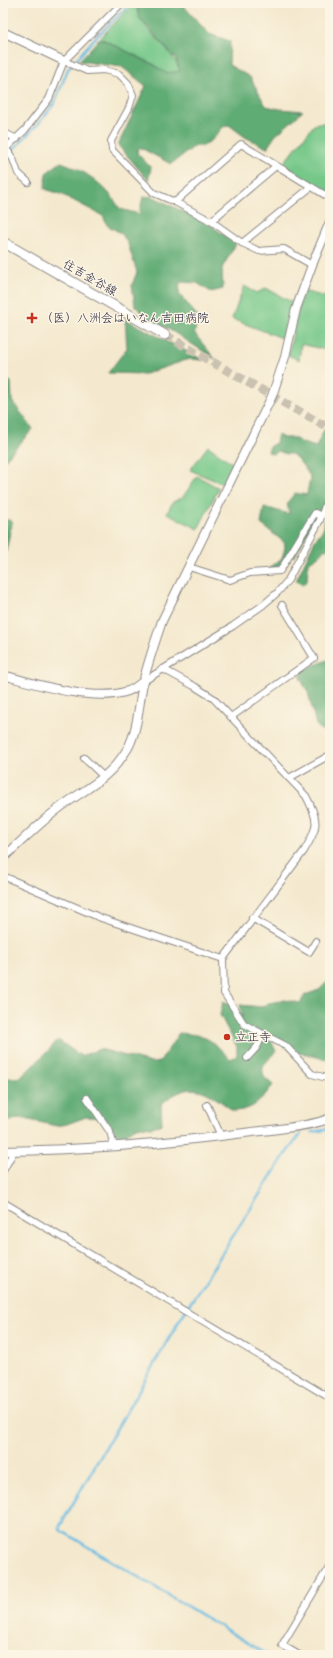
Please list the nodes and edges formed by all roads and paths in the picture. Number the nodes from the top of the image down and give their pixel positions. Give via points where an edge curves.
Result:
1 (122, 3) edge
2 (3, 32) edge
3 (66, 62) junction
4 (3, 132) edge
5 (17, 139) junction
6 (5, 150) edge
7 (276, 166) junction
8 (28, 182) dead end
9 (311, 187) junction
10 (330, 198) edge
11 (175, 202) junction
12 (211, 221) junction
13 (330, 222) edge
14 (3, 242) edge
15 (242, 243) junction
16 (312, 265) junction
17 (166, 335) tunnel mouth
18 (330, 497) edge
19 (321, 516) junction
20 (189, 567) junction
21 (282, 605) dead end
22 (163, 669) junction
23 (3, 675) edge
24 (144, 681) junction
25 (231, 717) junction
26 (330, 755) edge
27 (84, 758) dead end
28 (104, 777) junction
29 (289, 778) junction
30 (3, 858) edge
31 (3, 876) edge
32 (252, 918) junction
33 (316, 941) dead end
34 (223, 959) junction
35 (263, 1034) junction
36 (247, 1058) dead end
37 (330, 1079) edge
38 (86, 1098) dead end
39 (207, 1105) dead end
40 (329, 1121) edge
41 (221, 1136) junction
42 (114, 1146) junction
43 (3, 1151) edge
44 (14, 1151) junction
45 (3, 1171) edge
46 (3, 1202) edge
47 (330, 1398) edge
48 (330, 1565) edge
49 (299, 1655) edge

1 - 3 street
2 - 3 street
3 - 5 street via 49,99
3 - 11 street via 87,71 104,70 119,74 128,83 133,95 129,108 111,141 112,150 154,192
4 - 5 street
5 - 6 street
6 - 8 street via 13,159 18,173
7 - 9 street
7 - 11 street via 241,144
7 - 12 street
9 - 10 street
9 - 15 street
11 - 12 street
12 - 15 street
13 - 16 street
14 - 17 main road, 住吉金谷線
15 - 16 street via 259,251 284,249
16 - 20 street via 296,309 285,357 272,396
18 - 19 street
19 - 20 street via 315,513 280,571 250,573 230,580
19 - 22 street via 288,580 278,592 233,626
20 - 24 street via 162,621
21 - 25 street via 314,658
22 - 24 street
22 - 25 street via 213,698
23 - 24 street via 92,696 107,696 129,691
24 - 28 street via 134,733 114,768
25 - 29 street
26 - 29 street
27 - 28 street
28 - 30 street via 54,812
29 - 32 street via 306,796 313,808 316,818 315,832 304,851
31 - 34 street via 101,918
32 - 33 street via 309,952
32 - 34 street
34 - 35 street via 224,994 244,1024
35 - 36 street via 257,1047
35 - 37 street via 286,1046 312,1074
38 - 42 street via 110,1132
39 - 41 street
40 - 41 street
41 - 42 street
42 - 44 street
43 - 44 street
44 - 45 street
46 - 47 street
48 - 49 street via 282,1645

